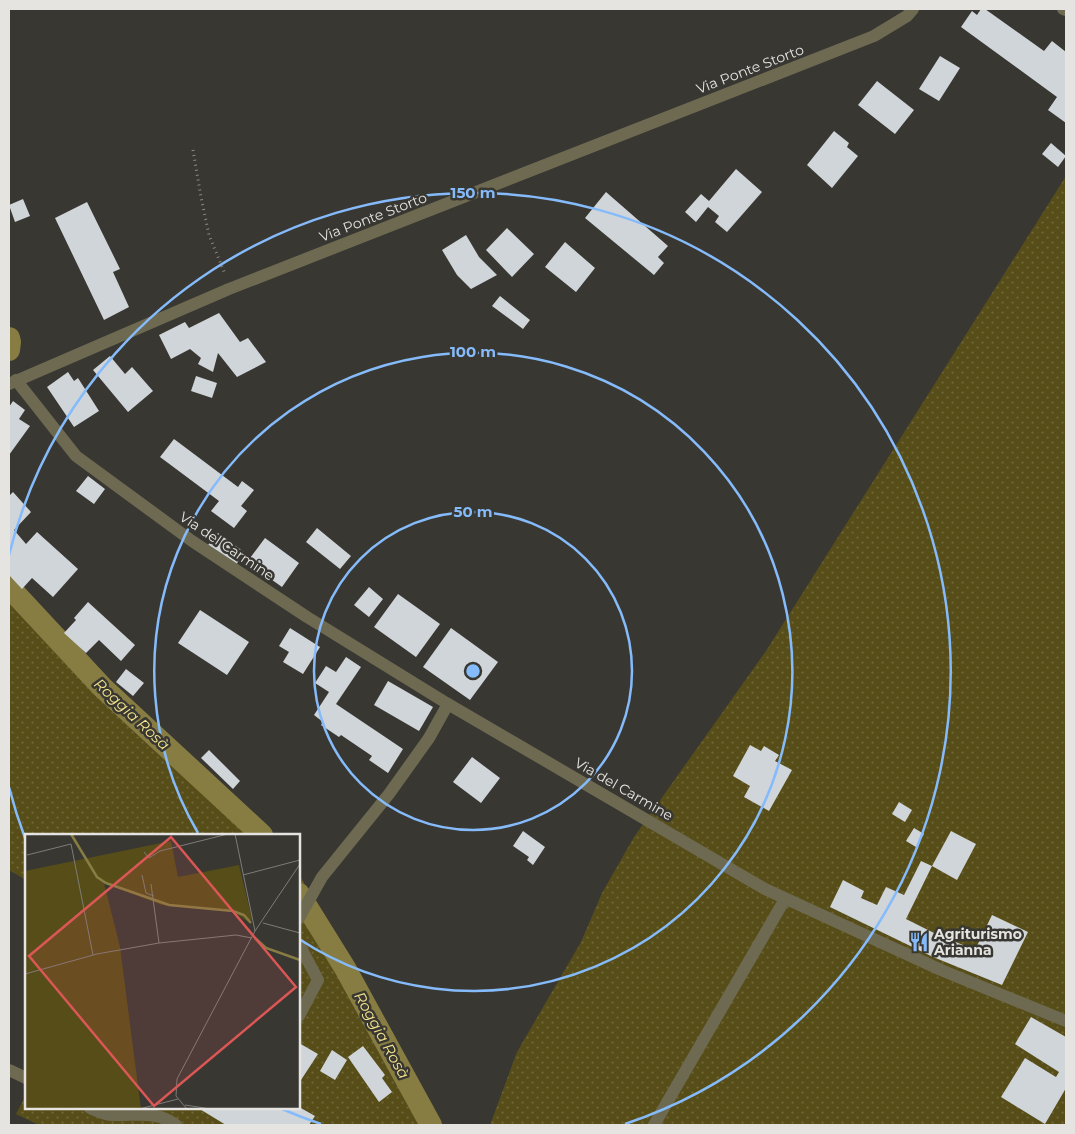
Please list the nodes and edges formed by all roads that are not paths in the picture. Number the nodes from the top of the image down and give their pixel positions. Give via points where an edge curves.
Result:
1 (913, 9) edge
2 (1062, 9) edge
3 (1066, 10) edge
4 (12, 382) edge
5 (448, 704) junction
6 (785, 899) junction
7 (300, 916) edge
8 (300, 946) edge
9 (300, 1014) edge
10 (1066, 1021) edge
11 (9, 1070) edge
12 (25, 1078) edge
13 (93, 1109) edge
14 (176, 1125) edge
15 (654, 1125) edge

1 - 4 street, Via Ponte Storto via 874,36 853,45 229,289
2 - 3 street
4 - 5 street, Via del Carmine via 76,456 192,542
5 - 6 street, Via del Carmine
5 - 7 street via 389,794 322,877
6 - 10 street, Via del Carmine via 942,970
6 - 15 street
8 - 9 street via 318,980
11 - 12 street
13 - 14 street via 111,1115 145,1113

